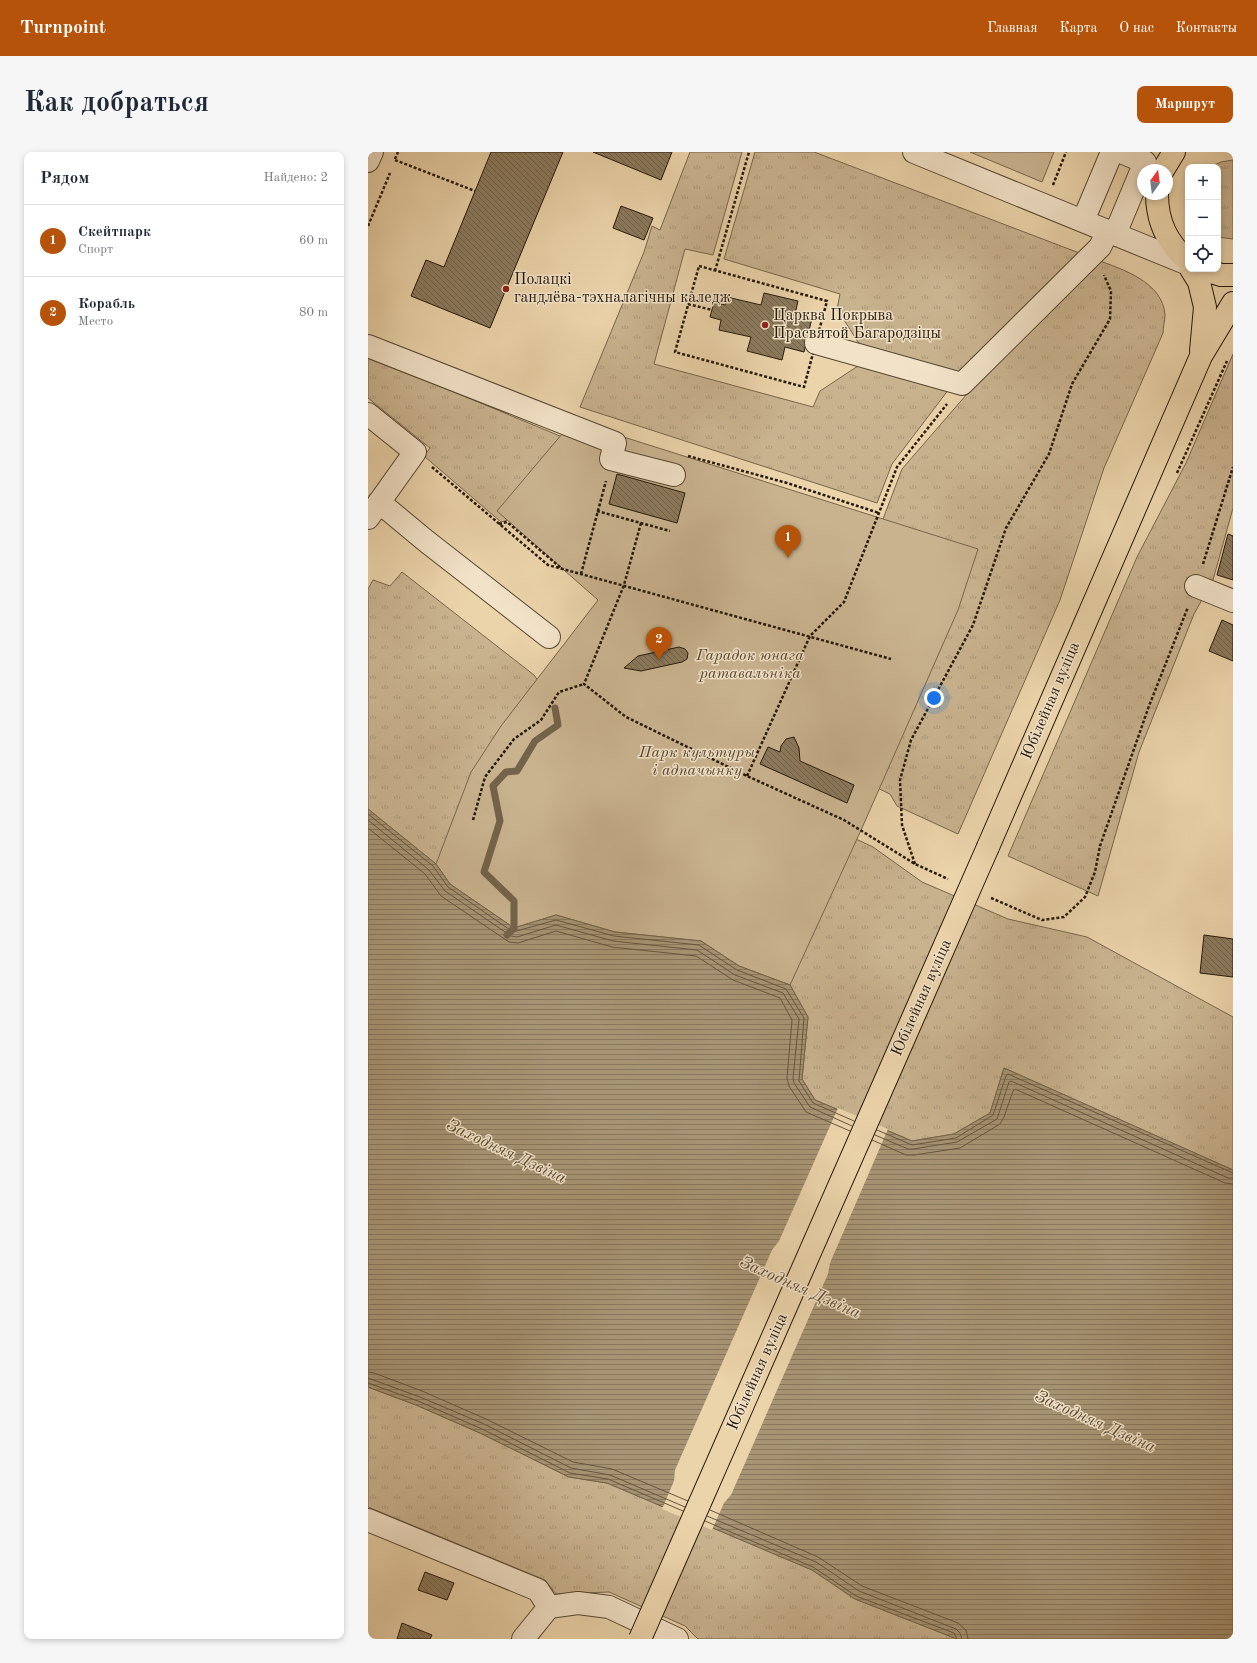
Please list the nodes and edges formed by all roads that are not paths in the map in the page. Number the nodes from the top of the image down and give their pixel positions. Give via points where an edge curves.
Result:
1 (372, 152) edge
2 (914, 152) edge
3 (1112, 152) edge
4 (1121, 152) edge
5 (1174, 152) edge
6 (368, 161) edge
7 (1167, 164) edge
8 (1157, 200) edge
9 (1083, 221) junction
10 (1112, 233) junction
11 (1185, 257) edge
12 (1185, 261) edge
13 (1196, 272) edge
14 (1215, 272) edge
15 (1233, 275) edge
16 (1233, 303) edge
17 (816, 343) road end
18 (368, 346) edge
19 (1201, 356) junction
20 (368, 414) edge
21 (674, 475) dead end
22 (374, 510) edge
23 (1196, 586) road end
24 (1233, 601) edge
25 (549, 637) dead end
26 (368, 1520) edge
27 (550, 1607) junction
28 (523, 1639) edge
29 (640, 1639) edge
30 (677, 1639) edge

1 - 6 street
2 - 9 street
3 - 9 street
4 - 10 street via 1145,162
5 - 7 main road
8 - 11 main road, Юбілейная вуліца via 1160,222 1167,238
9 - 10 street
10 - 12 street
10 - 17 street via 962,384
13 - 19 main road, Юбілейная вуліца via 1205,307
14 - 15 main road
16 - 19 main road, Юбілейная вуліца
18 - 21 street via 615,443 611,459
19 - 29 main road, Юбілейная вуліца, bridge
20 - 22 street via 414,452
22 - 25 street via 432,546
23 - 24 street
26 - 27 street via 538,1590
27 - 28 street
27 - 30 street via 578,1603 609,1607

